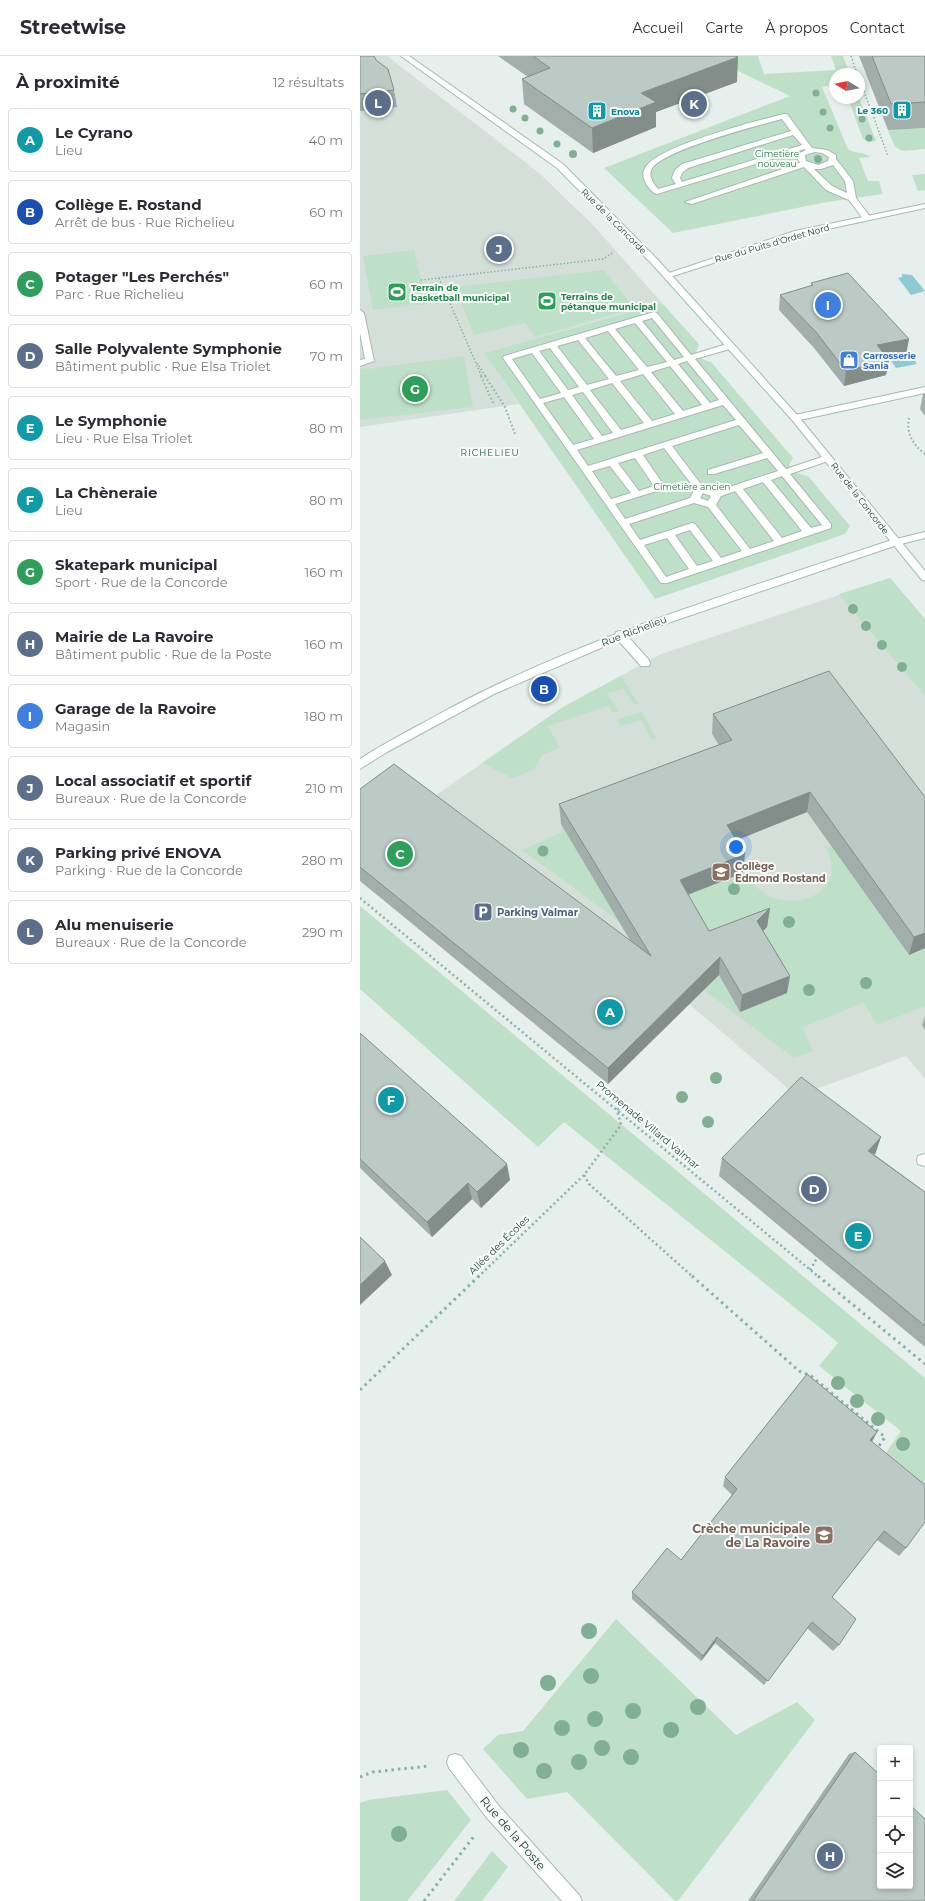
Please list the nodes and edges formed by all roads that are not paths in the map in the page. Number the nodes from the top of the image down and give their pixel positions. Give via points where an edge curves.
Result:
1 (404, 56) edge
2 (796, 132) junction
3 (808, 148) junction
4 (833, 160) junction
5 (806, 164) junction
6 (681, 185) junction
7 (852, 198) junction
8 (689, 202) dead end
9 (925, 206) edge
10 (867, 218) junction
11 (667, 275) junction
12 (360, 313) edge
13 (637, 320) junction
14 (610, 328) junction
15 (580, 337) junction
16 (552, 345) junction
17 (730, 346) junction
18 (534, 350) junction
19 (689, 358) junction
20 (360, 363) edge
21 (672, 363) junction
22 (645, 371) junction
23 (614, 380) junction
24 (585, 389) junction
25 (925, 390) edge
26 (566, 394) junction
27 (725, 401) junction
28 (538, 402) junction
29 (708, 406) junction
30 (681, 415) junction
31 (795, 418) junction
32 (741, 421) junction
33 (650, 424) junction
34 (619, 434) junction
35 (600, 440) junction
36 (666, 445) junction
37 (571, 449) junction
38 (637, 454) junction
39 (769, 454) junction
40 (828, 458) junction
41 (612, 462) junction
42 (586, 470) junction
43 (711, 472) dead end
44 (784, 472) junction
45 (765, 478) junction
46 (737, 488) junction
47 (700, 489) junction
48 (717, 494) junction
49 (636, 495) junction
50 (694, 500) junction
51 (609, 503) junction
52 (711, 505) junction
53 (622, 523) junction
54 (669, 533) junction
55 (809, 533) junction
56 (925, 535) edge
57 (780, 542) junction
58 (894, 542) junction
59 (637, 544) junction
60 (748, 553) junction
61 (719, 563) junction
62 (695, 571) junction
63 (925, 578) edge
64 (620, 634) junction
65 (645, 663) dead end
66 (360, 765) edge
67 (455, 1762) road end
68 (573, 1901) edge

1 - 11 street, Rue de la Concorde via 560,166
2 - 3 street
2 - 6 street via 685,166 676,178
2 - 6 street via 784,116 667,154 649,166 647,179 657,192
3 - 4 street via 828,152
3 - 5 street via 801,156 801,160
3 - 6 street
4 - 5 street via 830,165 821,167
4 - 7 street via 849,180
5 - 7 street via 829,188
5 - 8 street
7 - 10 street
9 - 10 street, Rue du Puits d'Ordet Nord
10 - 11 street, Rue du Puits d'Ordet Nord via 798,233
11 - 17 street, Rue de la Concorde
12 - 20 street via 370,361
13 - 14 street
13 - 19 street via 654,316
13 - 21 street
14 - 15 street
14 - 22 street
15 - 16 street
15 - 23 street
16 - 18 street
16 - 24 street
17 - 19 street
17 - 31 street, Rue de la Concorde
18 - 26 street
18 - 28 street via 507,358
19 - 21 street
19 - 27 street
21 - 22 street
21 - 29 street
22 - 23 street
22 - 30 street
23 - 24 street
23 - 33 street
24 - 26 street
24 - 34 street
25 - 31 street
26 - 28 street
26 - 35 street
27 - 29 street
27 - 32 street
28 - 37 street
29 - 30 street
30 - 33 street
31 - 40 street, Rue de la Concorde
32 - 36 street
32 - 39 street
33 - 34 street
34 - 35 street
35 - 37 street
36 - 38 street
36 - 47 street
37 - 42 street
38 - 41 street
38 - 49 street via 660,487
39 - 43 street
39 - 44 street
40 - 44 street
40 - 58 street, Rue de la Concorde
41 - 42 street
41 - 49 street
42 - 51 street
44 - 45 street
44 - 55 street via 828,526
45 - 46 street
45 - 55 street
46 - 48 street
46 - 57 street
47 - 48 street
47 - 50 street
48 - 52 street
49 - 51 street
50 - 52 street
50 - 53 street
51 - 53 street
52 - 60 street
53 - 59 street
54 - 59 street
54 - 61 street via 692,526
54 - 62 street
55 - 57 street
56 - 58 street, Rue Richelieu
57 - 60 street
58 - 63 street, Rue de la Concorde
58 - 64 street, Rue Richelieu
59 - 62 street via 664,581
60 - 61 street
61 - 62 street
64 - 65 street
64 - 66 street, Rue Richelieu via 490,691 384,749
67 - 68 street, Rue de la Poste via 493,1812

